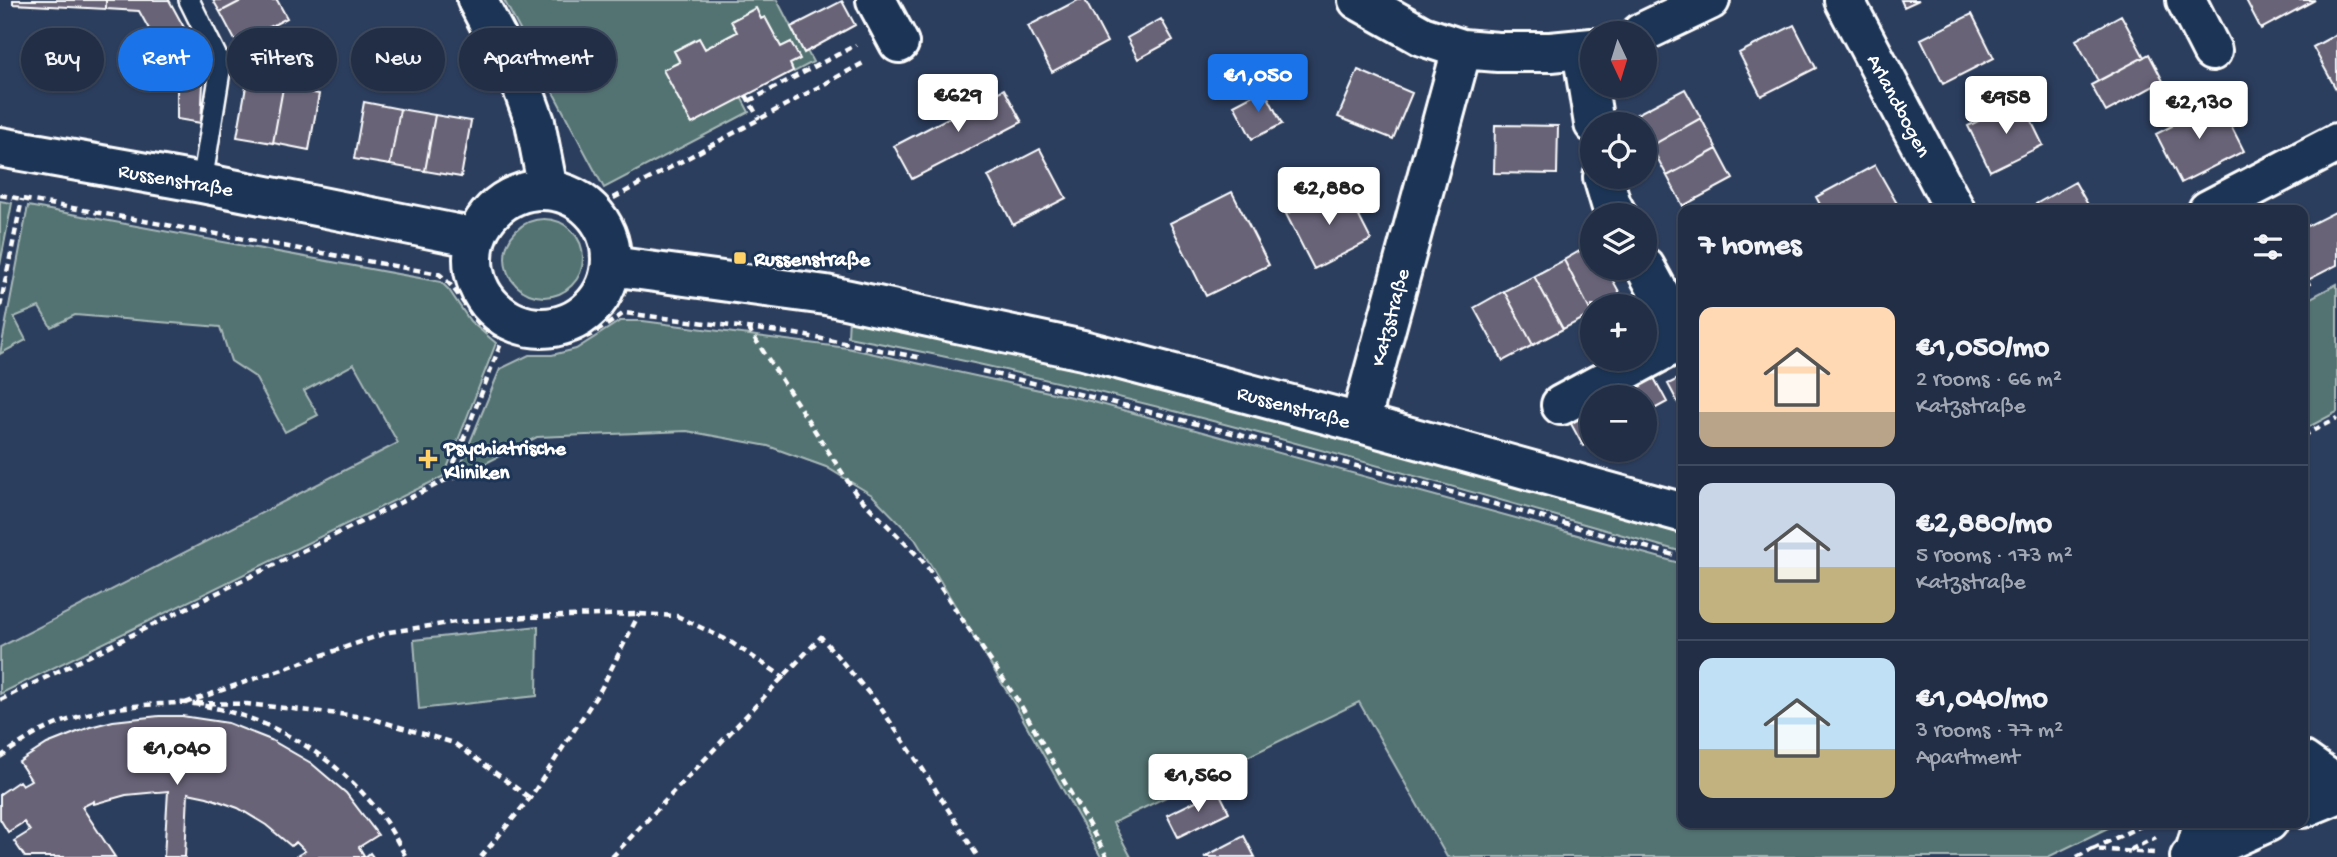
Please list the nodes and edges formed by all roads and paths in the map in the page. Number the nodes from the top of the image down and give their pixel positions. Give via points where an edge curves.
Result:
1 (189, 0) edge
2 (477, 0) edge
3 (876, 0) edge
4 (1358, 0) edge
5 (1710, 0) edge
6 (1844, 0) edge
7 (2186, 0) edge
8 (1657, 25) edge
9 (881, 42) junction
10 (1462, 49) junction
11 (1580, 49) edge
12 (2212, 51) dead end
13 (746, 95) dead end
14 (749, 101) junction
15 (759, 119) junction
16 (2337, 143) edge
17 (0, 147) edge
18 (202, 183) junction
19 (548, 190) junction
20 (0, 195) edge
21 (22, 199) junction
22 (1952, 205) edge
23 (2218, 205) edge
24 (594, 212) junction
25 (476, 238) junction
26 (611, 267) junction
27 (1652, 280) edge
28 (0, 307) edge
29 (748, 327) junction
30 (1678, 328) edge
31 (506, 330) junction
32 (1678, 342) edge
33 (924, 358) dead end
34 (974, 369) dead end
35 (1562, 405) dead end
36 (2337, 418) edge
37 (1360, 423) junction
38 (2308, 433) edge
39 (1678, 511) edge
40 (1678, 556) edge
41 (639, 614) junction
42 (785, 678) junction
43 (0, 700) edge
44 (185, 703) junction
45 (0, 757) edge
46 (2308, 765) edge
47 (2337, 785) edge
48 (2337, 794) edge
49 (530, 798) junction
50 (2308, 806) edge
51 (2136, 828) edge
52 (2249, 828) edge
53 (2196, 845) edge
54 (2092, 849) junction
55 (406, 857) edge
56 (481, 857) edge
57 (612, 857) edge
58 (978, 857) edge
59 (1107, 857) edge
60 (2077, 857) edge

1 - 18 lane via 221,65
2 - 19 street via 522,86 535,122
3 - 9 street
4 - 10 street via 1422,36
5 - 8 street
6 - 22 street, Arlandbogen
7 - 12 street
9 - 14 path
9 - 15 path
10 - 11 street
10 - 37 street, Katzstraße
13 - 14 path
14 - 15 path
15 - 24 path
16 - 23 street
17 - 18 street, Russenstraße
18 - 25 street, Russenstraße
19 - 24 street via 573,197
19 - 25 street via 509,198 489,214
20 - 21 path
21 - 28 path
21 - 31 path via 439,274 452,284 482,327
24 - 26 street via 608,238
25 - 31 street via 473,253 478,285
26 - 31 street via 600,298 575,320 559,326
26 - 37 street, Russenstraße via 826,295 1083,351
27 - 30 street
29 - 31 path via 624,313 599,331 565,346 534,348
29 - 33 path
29 - 59 path via 856,494 922,560 960,615 1020,704
31 - 43 path via 448,479
32 - 35 street
34 - 40 path via 1358,466
36 - 38 path
37 - 39 street, Russenstraße
41 - 42 path via 677,617 729,641
41 - 44 path via 456,622 388,632
41 - 49 path via 601,689
42 - 57 path
42 - 58 path via 821,637 878,704
44 - 45 path via 116,708 76,717 45,729
44 - 49 path via 247,704 366,717 454,743
44 - 55 path via 269,725 326,760 368,799
46 - 47 street
48 - 50 street
49 - 56 path
51 - 54 path
52 - 53 street
53 - 54 path
54 - 60 path

